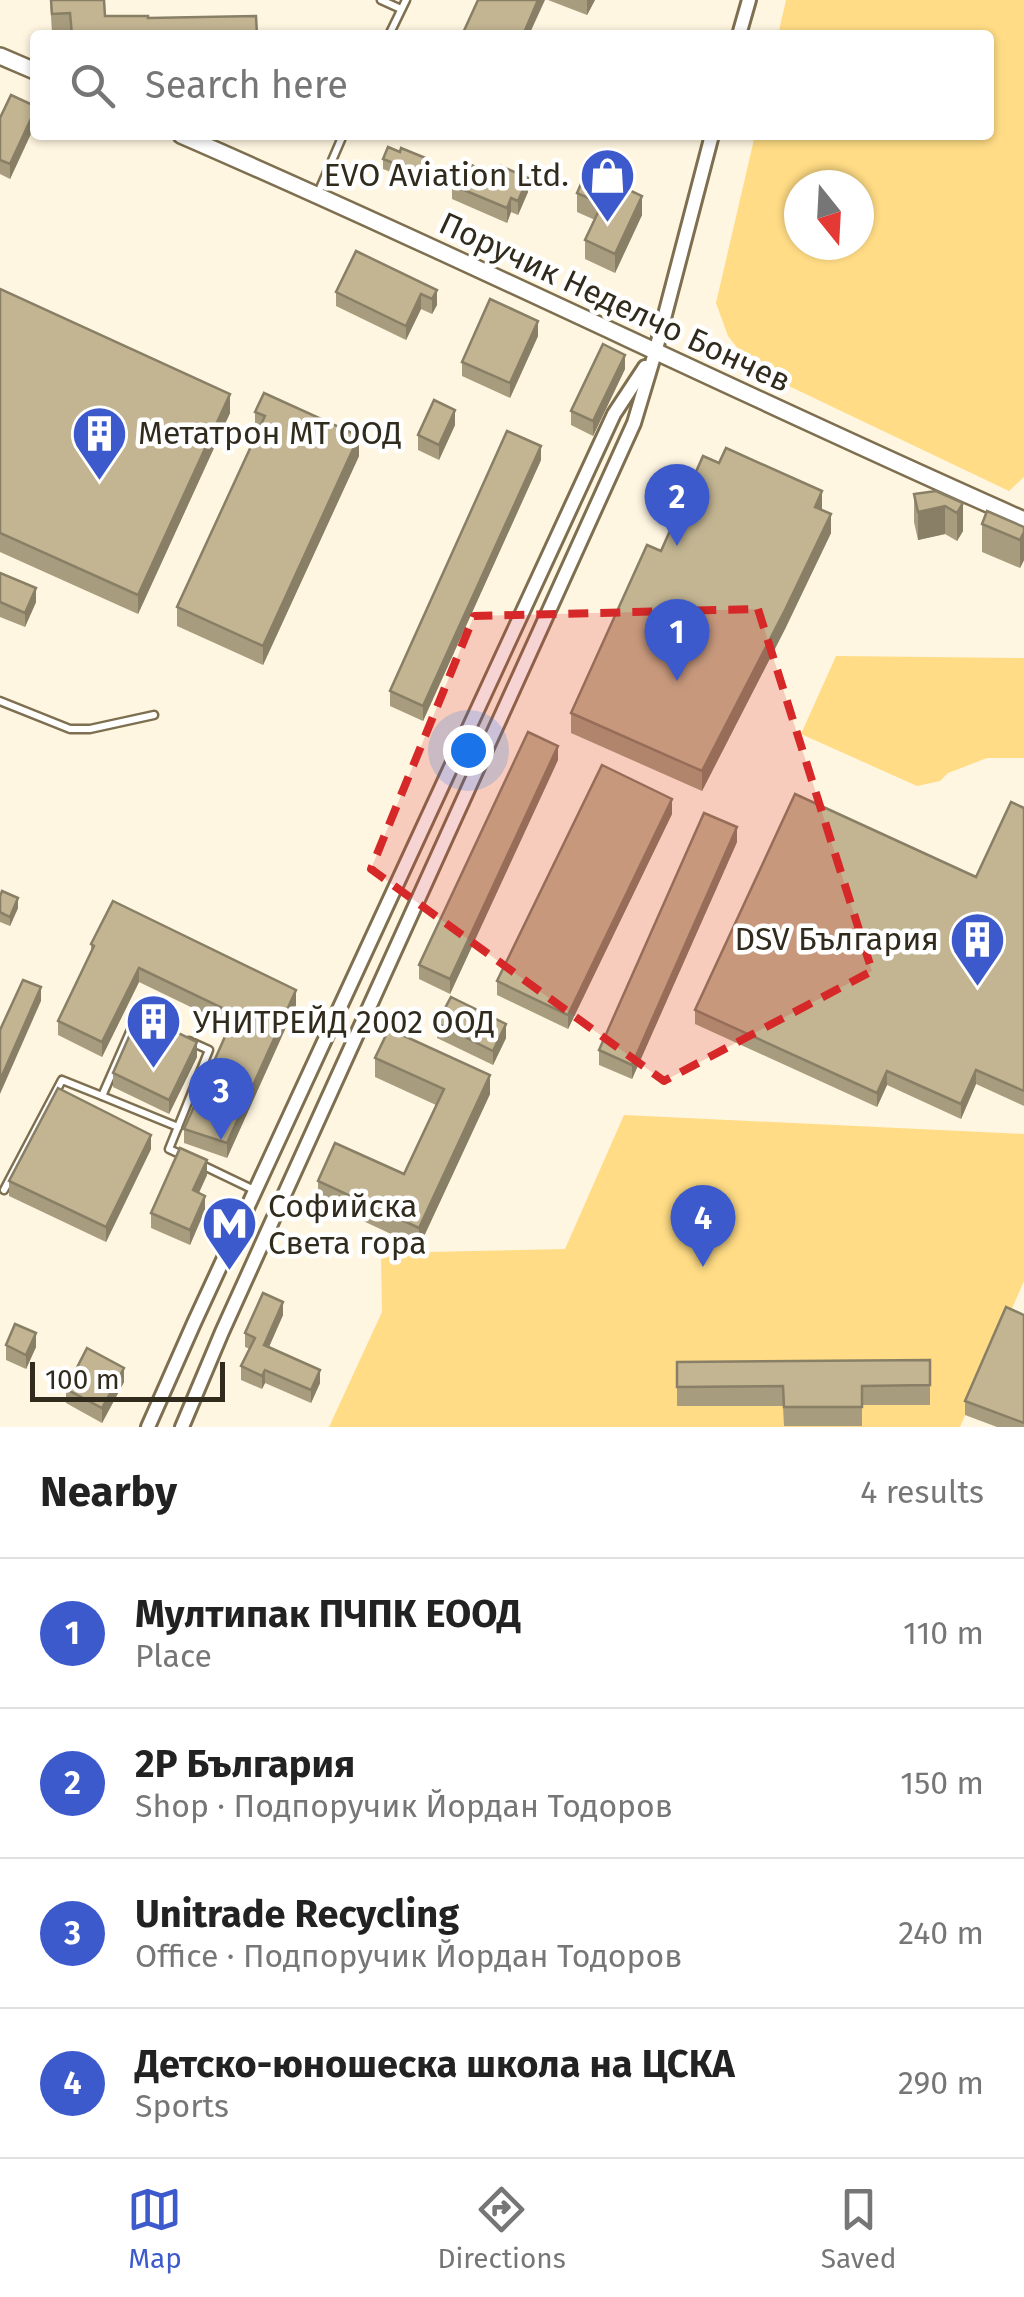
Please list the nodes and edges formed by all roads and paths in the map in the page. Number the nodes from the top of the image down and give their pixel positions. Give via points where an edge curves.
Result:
1 (381, 0) edge
2 (406, 0) edge
3 (749, 0) edge
4 (401, 9) junction
5 (391, 30) edge
6 (740, 30) edge
7 (0, 56) edge
8 (30, 70) edge
9 (193, 140) edge
10 (341, 140) edge
11 (711, 140) edge
12 (318, 194) junction
13 (655, 352) junction
14 (1024, 520) edge
15 (0, 701) edge
16 (154, 715) dead end
17 (155, 1025) edge
18 (173, 1033) edge
19 (102, 1096) junction
20 (178, 1127) junction
21 (4, 1190) dead end
22 (255, 1190) junction
23 (148, 1427) edge
24 (182, 1427) edge

1 - 4 lane
2 - 4 lane
3 - 6 street
4 - 5 lane
7 - 8 street
9 - 12 street, Поручик Неделчо Бончев
10 - 12 lane
11 - 13 street
12 - 13 street, Поручик Неделчо Бончев
13 - 14 street, Поручик Неделчо Бончев
13 - 22 street via 614,414
13 - 24 street via 634,423
15 - 16 lane via 70,729
17 - 19 lane via 138,1016
18 - 20 lane via 209,1050
19 - 20 lane
19 - 21 lane via 62,1080
20 - 22 lane via 169,1149
22 - 23 street

